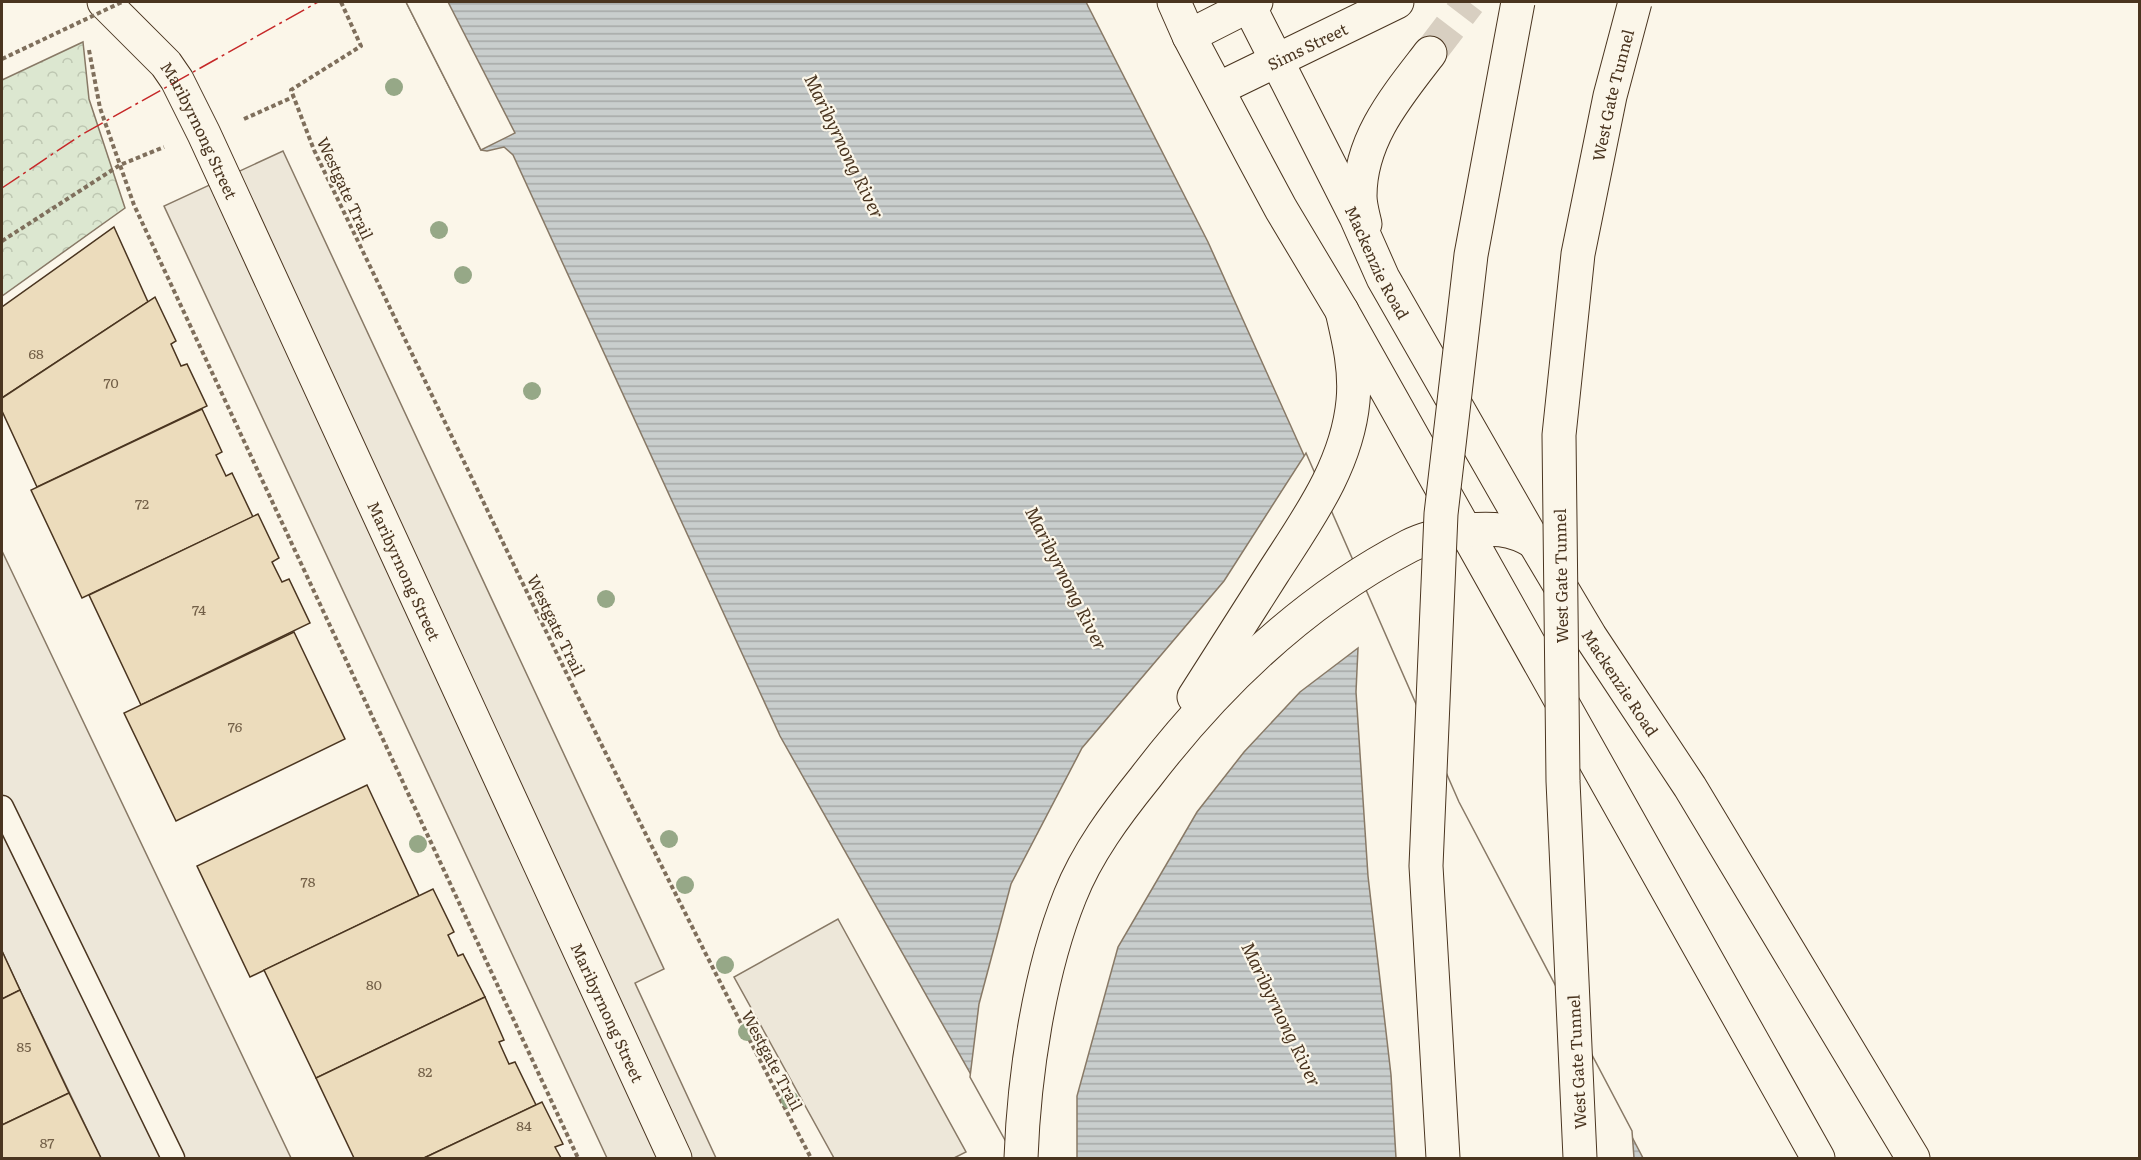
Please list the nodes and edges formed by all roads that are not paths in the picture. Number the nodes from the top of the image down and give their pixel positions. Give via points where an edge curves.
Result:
1 (1174, 2) edge
2 (1397, 2) edge
3 (1518, 2) edge
4 (1635, 2) edge
5 (1250, 3) edge
6 (94, 6) edge
7 (1189, 36) junction
8 (1430, 53) tunnel mouth
9 (1276, 60) junction
10 (1218, 89) junction
11 (1369, 246) junction
12 (1342, 311) junction
13 (1466, 531) junction
14 (1534, 542) junction
15 (1136, 789) junction
16 (2, 807) edge
17 (172, 1158) edge
18 (675, 1158) edge
19 (1021, 1158) edge
20 (1443, 1158) edge
21 (1580, 1158) edge
22 (1818, 1158) edge
23 (1913, 1158) edge

1 - 7 main road
2 - 9 main road, Sims Street
3 - 20 main road, bridge via 1471,255 1441,514 1426,866
4 - 21 main road, West Gate Tunnel, bridge via 1610,96 1578,254 1559,435 1563,781
5 - 7 main road
5 - 9 main road, Mackenzie Road
6 - 18 main road, Maribyrnong Street via 166,64 177,80
7 - 10 main road
8 - 11 main road via 1380,121 1364,161 1360,197
9 - 10 main road, Sims Street
9 - 11 main road, Mackenzie Road
10 - 12 main road via 1281,209
11 - 14 main road, Mackenzie Road via 1383,278
12 - 13 main road
12 - 15 main road via 1354,377 1353,402 1338,462 1311,514
13 - 14 main road via 1503,529
13 - 15 main road via 1420,541 1346,582 1271,641 1195,716
13 - 22 main road
14 - 23 main road, Mackenzie Road via 1590,636 1690,787
15 - 19 main road via 1099,839 1070,895 1051,955 1023,1116
16 - 17 lane

